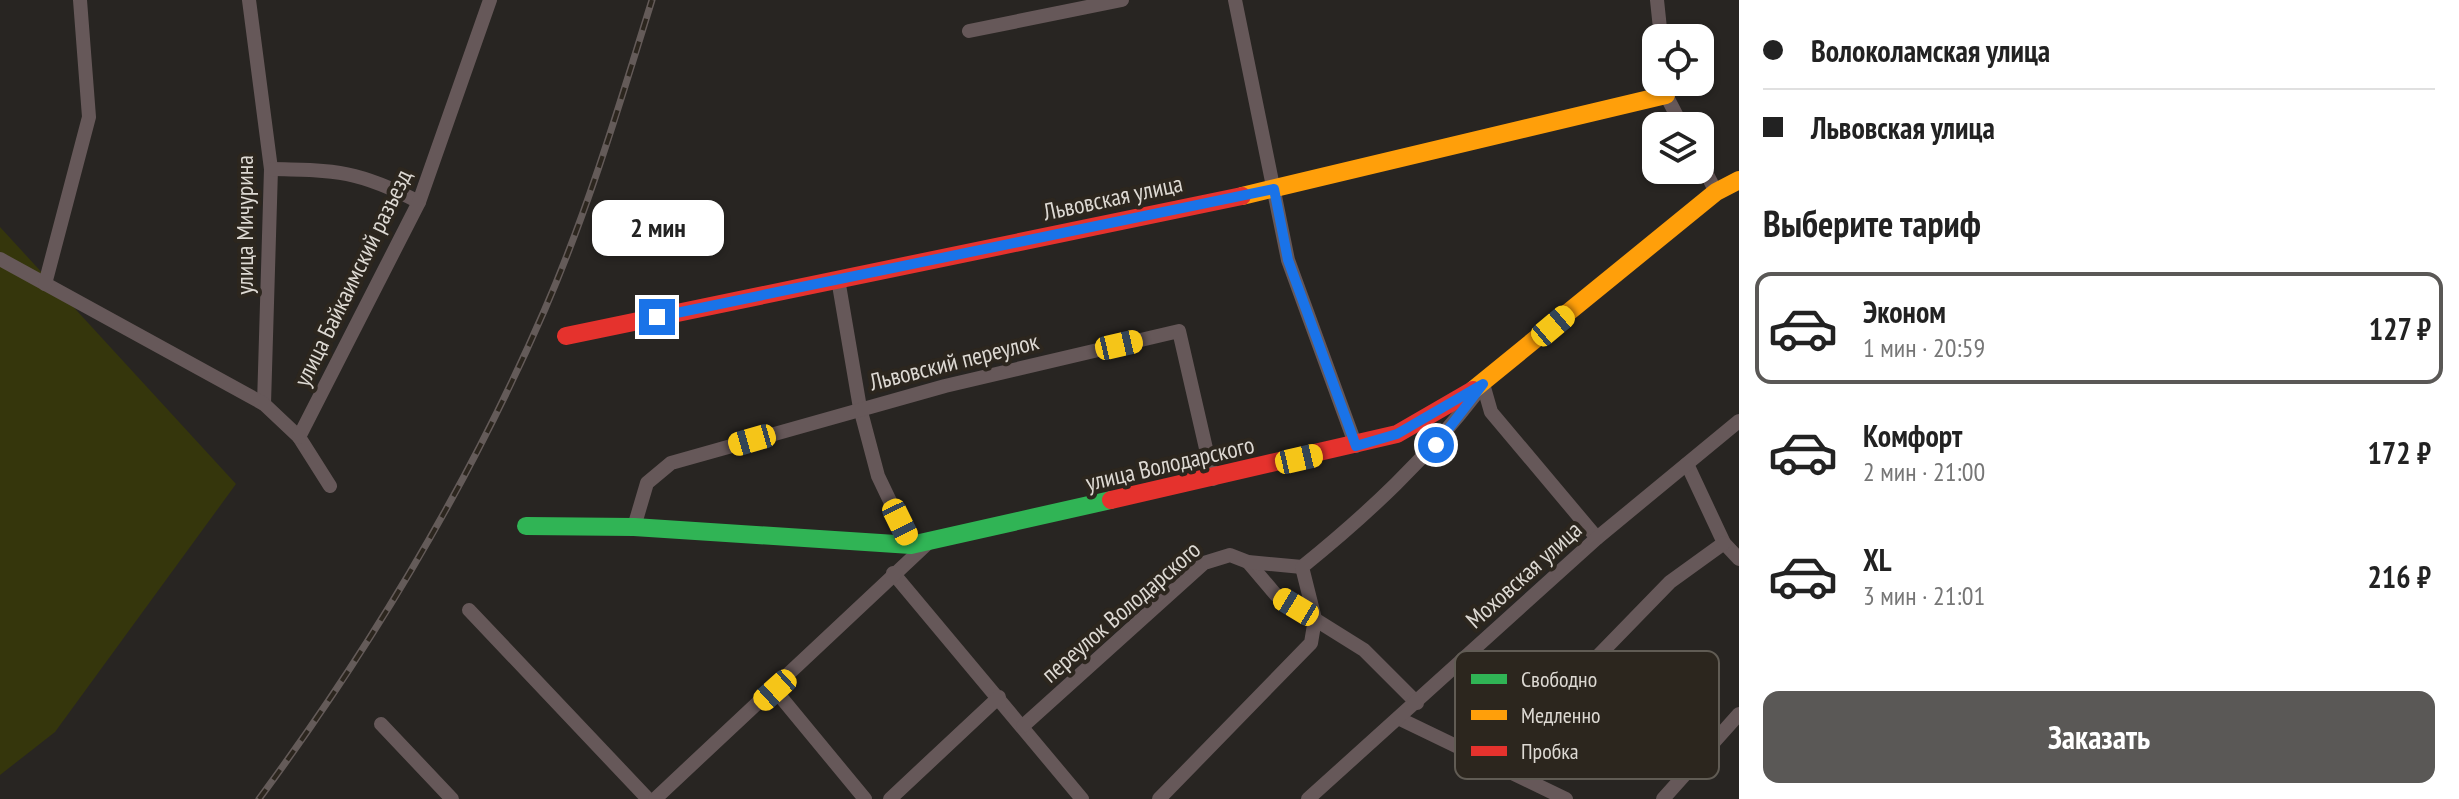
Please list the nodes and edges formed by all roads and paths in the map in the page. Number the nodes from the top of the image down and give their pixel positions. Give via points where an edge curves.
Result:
1 (80, 0) edge
2 (249, 0) edge
3 (490, 0) edge
4 (1122, 0) edge
5 (1235, 0) edge
6 (1657, 0) edge
7 (1660, 24) edge
8 (969, 31) dead end
9 (1642, 95) edge
10 (271, 169) junction
11 (1739, 180) edge
12 (1712, 184) edge
13 (1274, 189) junction
14 (1716, 192) junction
15 (419, 202) junction
16 (0, 259) edge
17 (838, 279) junction
18 (45, 284) junction
19 (566, 336) dead end
20 (1483, 384) junction
21 (264, 404) junction
22 (860, 408) junction
23 (1739, 421) edge
24 (299, 437) junction
25 (1356, 446) junction
26 (1687, 464) junction
27 (1213, 479) junction
28 (330, 486) dead end
29 (526, 526) dead end
30 (634, 527) junction
31 (1597, 538) junction
32 (1724, 543) junction
33 (919, 544) junction
34 (1739, 559) edge
35 (1248, 562) junction
36 (1302, 567) junction
37 (893, 573) junction
38 (469, 610) dead end
39 (1315, 619) junction
40 (1474, 651) edge
41 (1603, 651) edge
42 (1455, 668) edge
43 (775, 690) junction
44 (999, 697) junction
45 (1417, 703) junction
46 (1739, 714) edge
47 (1400, 719) junction
48 (381, 724) dead end
49 (1023, 726) junction
50 (1719, 736) edge
51 (1455, 745) edge
52 (1526, 779) edge
53 (1681, 779) edge
54 (452, 799) edge
55 (648, 799) edge
56 (655, 799) edge
57 (865, 799) edge
58 (890, 799) edge
59 (1082, 799) edge
60 (1159, 799) edge
61 (1308, 799) edge
62 (1566, 799) edge
63 (1663, 799) edge

1 - 18 street via 89,117
2 - 10 street, улица Мичурина
3 - 15 street, улица Байкаимский разъезд
4 - 8 street
5 - 13 street
6 - 7 street
9 - 13 street, Львовская улица
10 - 15 street via 346,171
10 - 21 street, улица Мичурина
11 - 14 street, улица Володарского
12 - 14 street
13 - 17 street, Львовская улица
13 - 25 street via 1288,260
14 - 20 street, улица Володарского
15 - 24 street, улица Байкаимский разъезд
16 - 18 street
17 - 19 street, Львовская улица
17 - 22 street
18 - 21 street
20 - 25 street, улица Володарского via 1397,434
20 - 31 street via 1491,412
20 - 36 street via 1436,445 1365,516
21 - 24 street
22 - 27 street, Львовский переулок via 1179,331
22 - 30 street, Львовский переулок via 671,463 647,483
22 - 33 street via 878,476
23 - 26 street, Моховская улица
24 - 28 street
25 - 27 street, улица Володарского
26 - 31 street, Моховская улица
26 - 32 street
27 - 33 street, улица Володарского
29 - 30 street, улица Володарского
30 - 33 street, улица Володарского
31 - 40 street, Моховская улица
32 - 34 street
32 - 41 street via 1670,582
33 - 37 street
35 - 36 street, переулок Володарского
35 - 39 street via 1276,595
35 - 49 street, переулок Володарского via 1230,555 1204,563
36 - 39 street
37 - 43 street
37 - 44 street
38 - 55 street
39 - 45 street via 1364,650
39 - 60 street via 1311,643
42 - 45 street, Моховская улица
43 - 56 street
43 - 57 street
44 - 49 street
44 - 58 street
45 - 47 street, Моховская улица
46 - 50 street
47 - 51 street
47 - 61 street, Моховская улица
48 - 54 street
49 - 59 street
52 - 62 street
53 - 63 street

